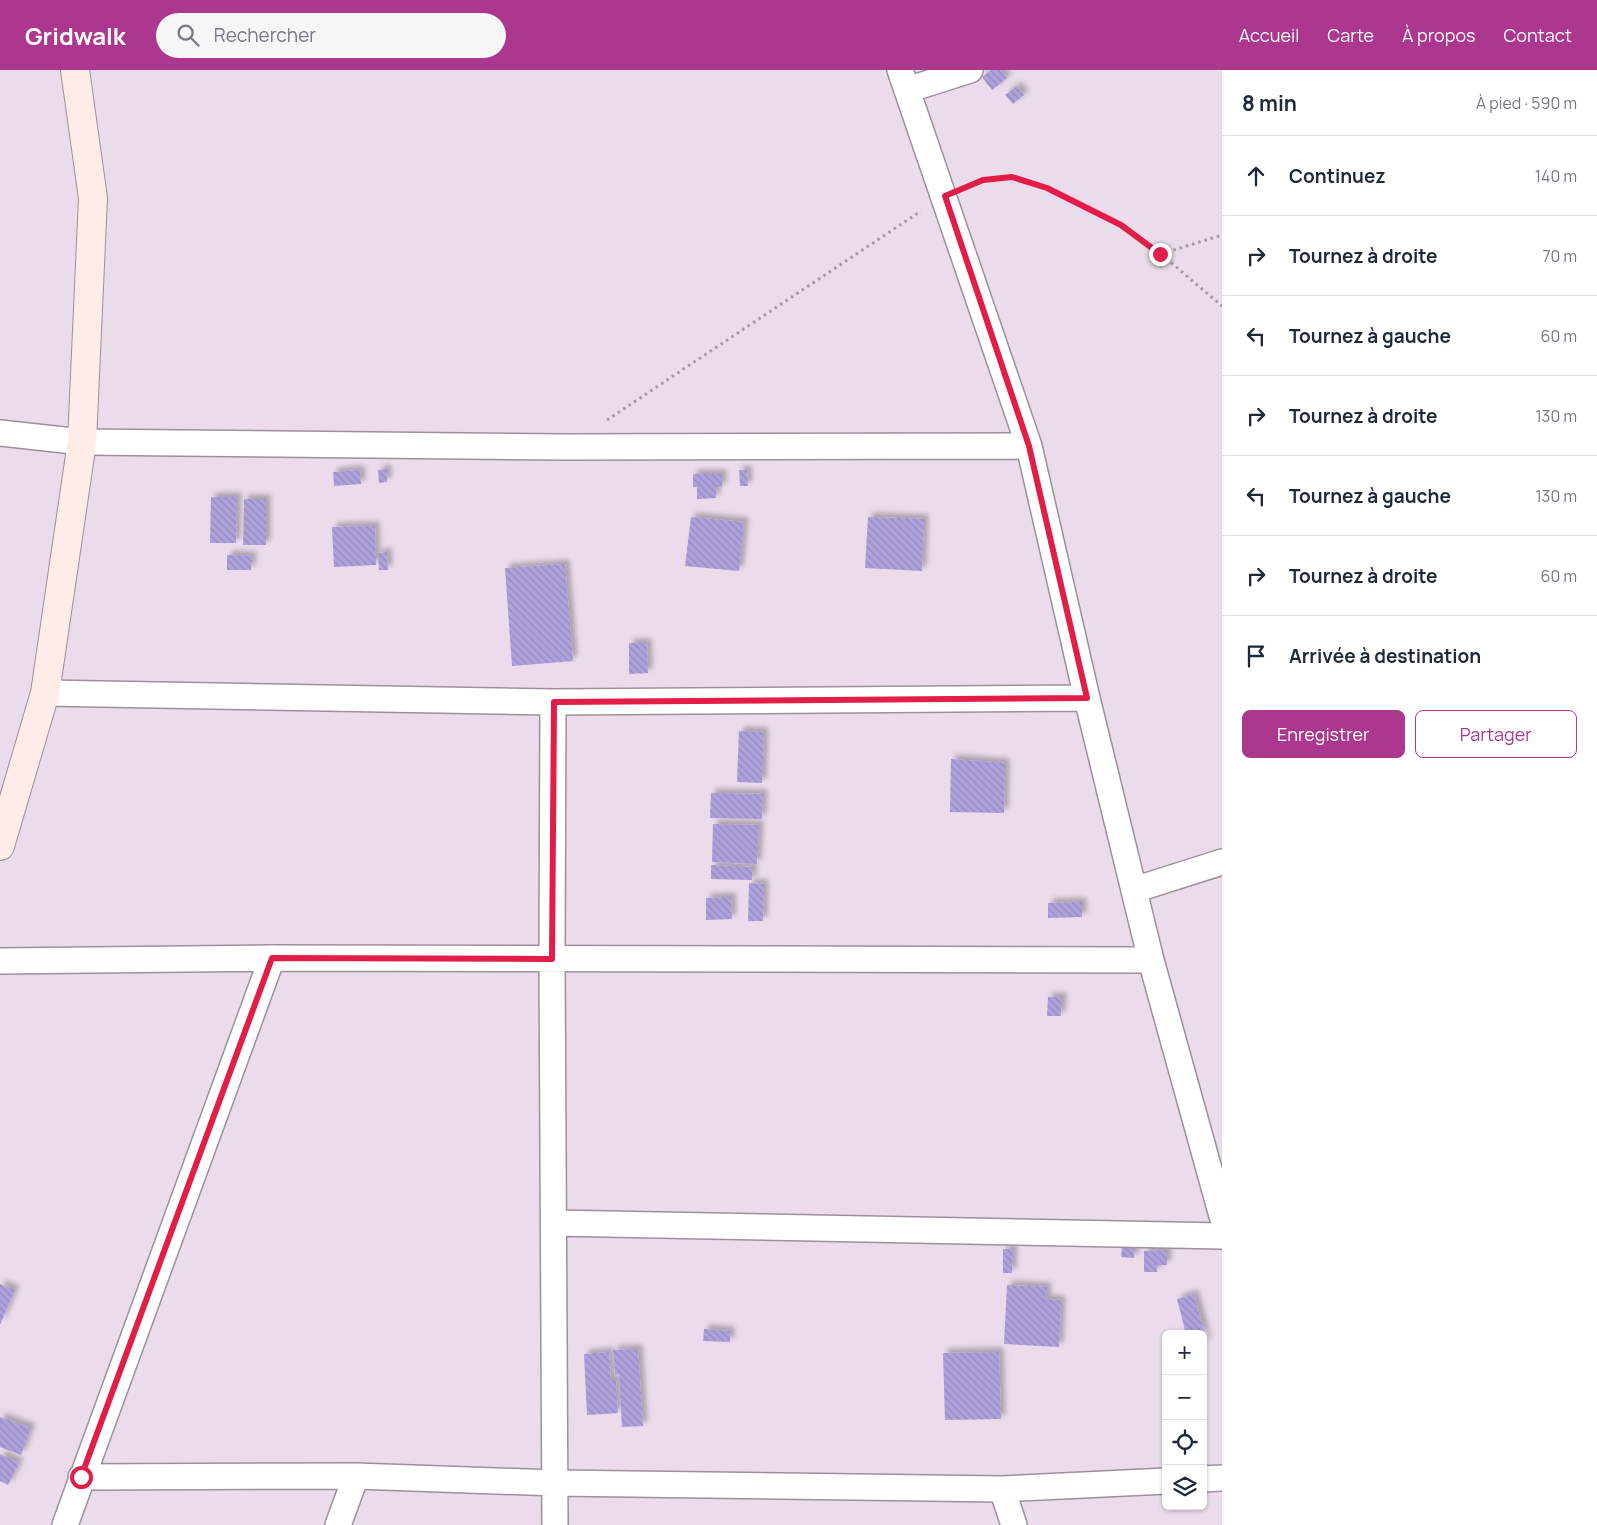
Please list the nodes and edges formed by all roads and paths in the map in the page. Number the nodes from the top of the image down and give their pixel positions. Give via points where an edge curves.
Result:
1 (75, 70) edge
2 (970, 70) edge
3 (904, 80) edge
4 (945, 196) junction
5 (1222, 234) edge
6 (1160, 254) junction
7 (1222, 306) edge
8 (0, 433) edge
9 (82, 442) junction
10 (1029, 446) junction
11 (566, 447) junction
12 (45, 693) junction
13 (1087, 698) junction
14 (554, 702) junction
15 (0, 846) edge
16 (1222, 862) edge
17 (1134, 890) junction
18 (272, 958) junction
19 (552, 959) junction
20 (1151, 960) junction
21 (0, 961) edge
22 (1222, 1216) edge
23 (554, 1223) junction
24 (1222, 1236) edge
25 (356, 1476) junction
26 (81, 1477) junction
27 (1222, 1478) edge
28 (1207, 1479) edge
29 (1162, 1481) edge
30 (555, 1483) junction
31 (1002, 1489) junction
32 (65, 1525) edge
33 (338, 1525) edge
34 (555, 1525) edge
35 (1014, 1525) edge

1 - 9 street via 93,198
2 - 3 street
3 - 4 street
4 - 6 path via 983,180 1012,177 1047,188 1121,225
4 - 10 street
4 - 11 path
5 - 6 path
6 - 7 path
8 - 9 street
9 - 11 street
9 - 12 street
10 - 11 street
10 - 13 street
12 - 14 street
12 - 15 street
13 - 14 street
13 - 17 street
14 - 19 street
16 - 17 street
17 - 20 street
18 - 19 street
18 - 21 street
18 - 26 street
19 - 20 street
19 - 23 street
20 - 22 street
23 - 24 street
23 - 30 street
25 - 26 street
25 - 30 street
25 - 33 street
26 - 32 street
27 - 28 street
29 - 31 street
30 - 31 street
30 - 34 street
31 - 35 street

